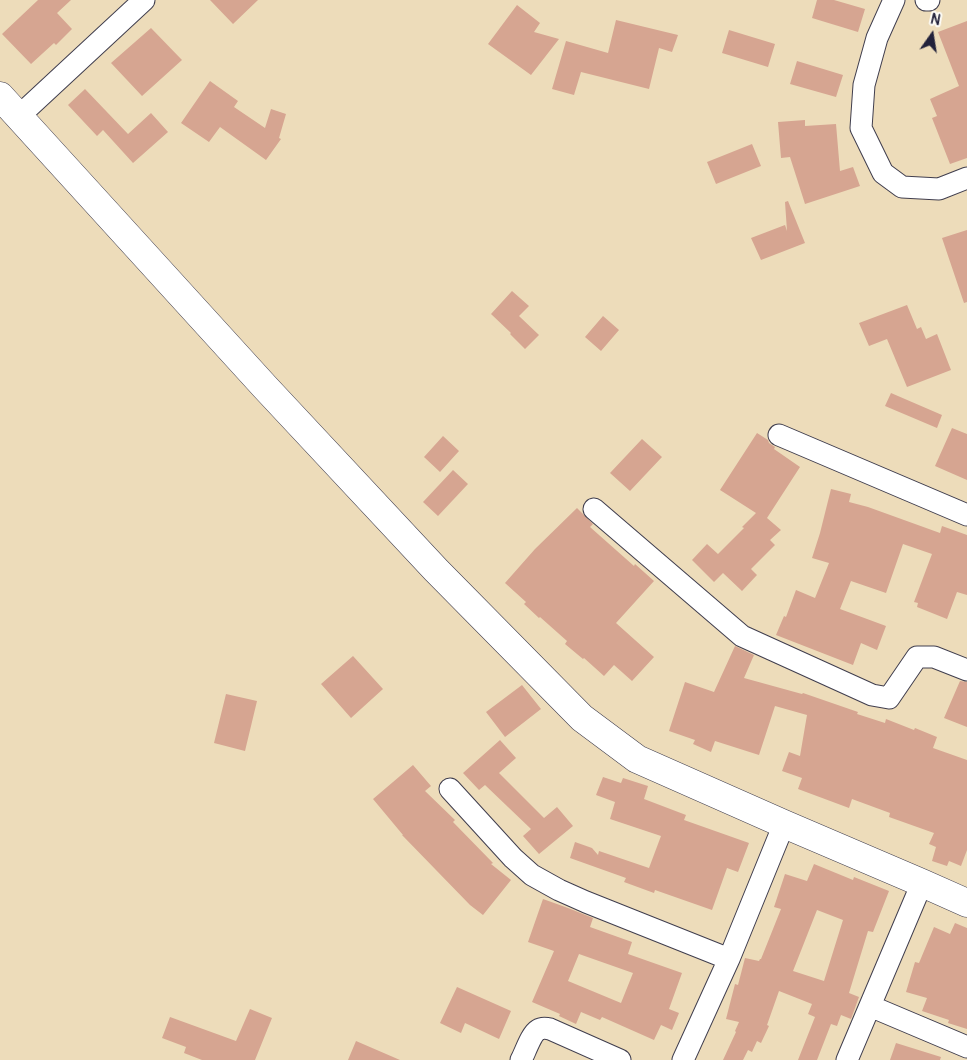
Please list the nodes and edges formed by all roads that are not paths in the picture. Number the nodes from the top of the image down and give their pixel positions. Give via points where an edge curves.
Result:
1 (144, 0) edge
2 (894, 0) edge
3 (0, 96) edge
4 (18, 117) junction
5 (967, 178) edge
6 (779, 435) dead end
7 (594, 510) dead end
8 (967, 515) edge
9 (967, 670) edge
10 (450, 789) dead end
11 (784, 824) junction
12 (922, 883) junction
13 (967, 904) edge
14 (729, 959) junction
15 (870, 1006) junction
16 (967, 1047) edge
17 (521, 1060) edge
18 (620, 1060) edge
19 (684, 1060) edge
20 (847, 1060) edge

1 - 4 street
2 - 5 street via 877,38 864,86 862,128 883,173 902,187 939,189
3 - 4 street
4 - 11 street via 430,563 582,718 637,759
6 - 8 street
7 - 9 street via 742,636 872,695 889,698 917,657 934,657
10 - 14 street via 532,875 586,902
11 - 12 street
11 - 14 street
12 - 13 street
12 - 15 street
14 - 19 street
15 - 16 street
15 - 20 street
17 - 18 street via 533,1034 545,1028

